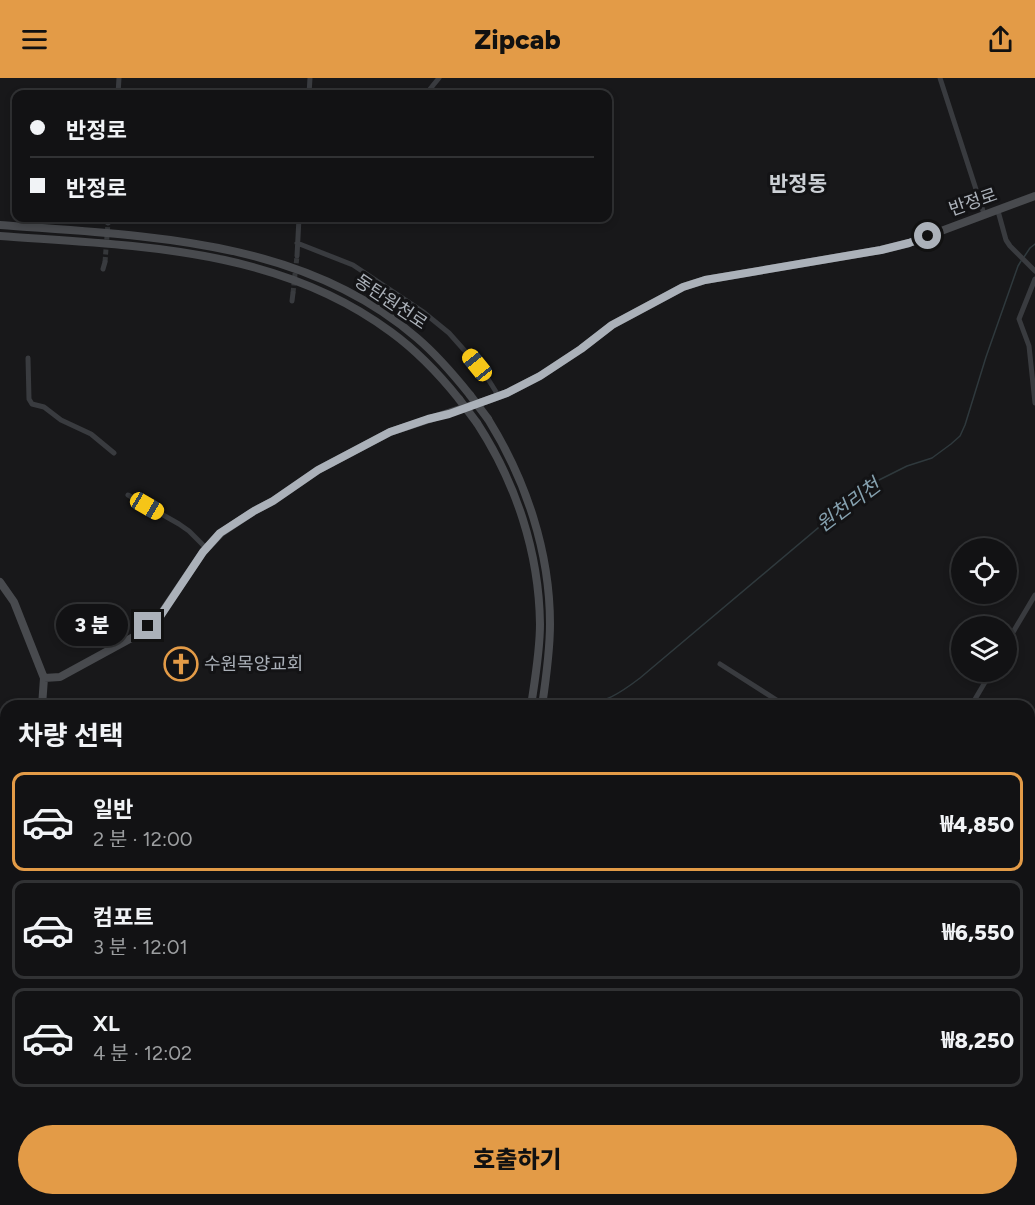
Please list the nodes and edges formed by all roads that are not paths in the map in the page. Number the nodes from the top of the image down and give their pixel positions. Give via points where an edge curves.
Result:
1 (439, 78) edge
2 (940, 78) edge
3 (429, 90) edge
4 (1035, 196) edge
5 (998, 211) junction
6 (984, 214) junction
7 (299, 222) edge
8 (0, 224) edge
9 (0, 237) edge
10 (297, 243) junction
11 (297, 256) tunnel mouth
12 (105, 262) tunnel mouth
13 (103, 269) dead end
14 (1034, 270) edge
15 (1035, 279) edge
16 (293, 293) tunnel mouth
17 (292, 301) dead end
18 (28, 358) dead end
19 (498, 395) junction
20 (1035, 403) edge
21 (114, 453) dead end
22 (128, 495) dead end
23 (206, 548) junction
24 (0, 582) edge
25 (1035, 595) edge
26 (1017, 625) edge
27 (720, 664) dead end
28 (44, 678) junction
29 (985, 682) edge
30 (42, 700) edge
31 (532, 700) edge
32 (543, 700) edge
33 (777, 700) edge
34 (975, 700) edge

1 - 3 street
2 - 6 street
4 - 5 main road, 반정로
5 - 6 main road, 반정로
5 - 14 street via 1006,240
6 - 19 main road, 반정로 via 890,248 683,287 612,325 540,376
7 - 10 street
8 - 32 main road, 동탄원천로, bridge via 170,239 288,265 338,286 385,314 425,346 453,373 488,419 513,463 532,514 549,596 549,655
9 - 31 main road, 동탄원천로, bridge via 169,250 278,273 323,291 375,320 407,345 442,378 477,423 505,473 521,514 530,544 540,624
10 - 11 street
10 - 19 street via 353,266 422,311 449,333
12 - 13 street
15 - 20 street via 1019,319 1029,346
16 - 17 street
18 - 21 street via 32,404 91,434
19 - 23 main road, 반정로 via 390,432 362,446 220,533
22 - 23 street via 179,524
23 - 28 main road, 반정로 via 159,618 137,635 60,676
24 - 28 main road via 14,602
25 - 26 street
27 - 33 street
28 - 30 main road
29 - 34 street

